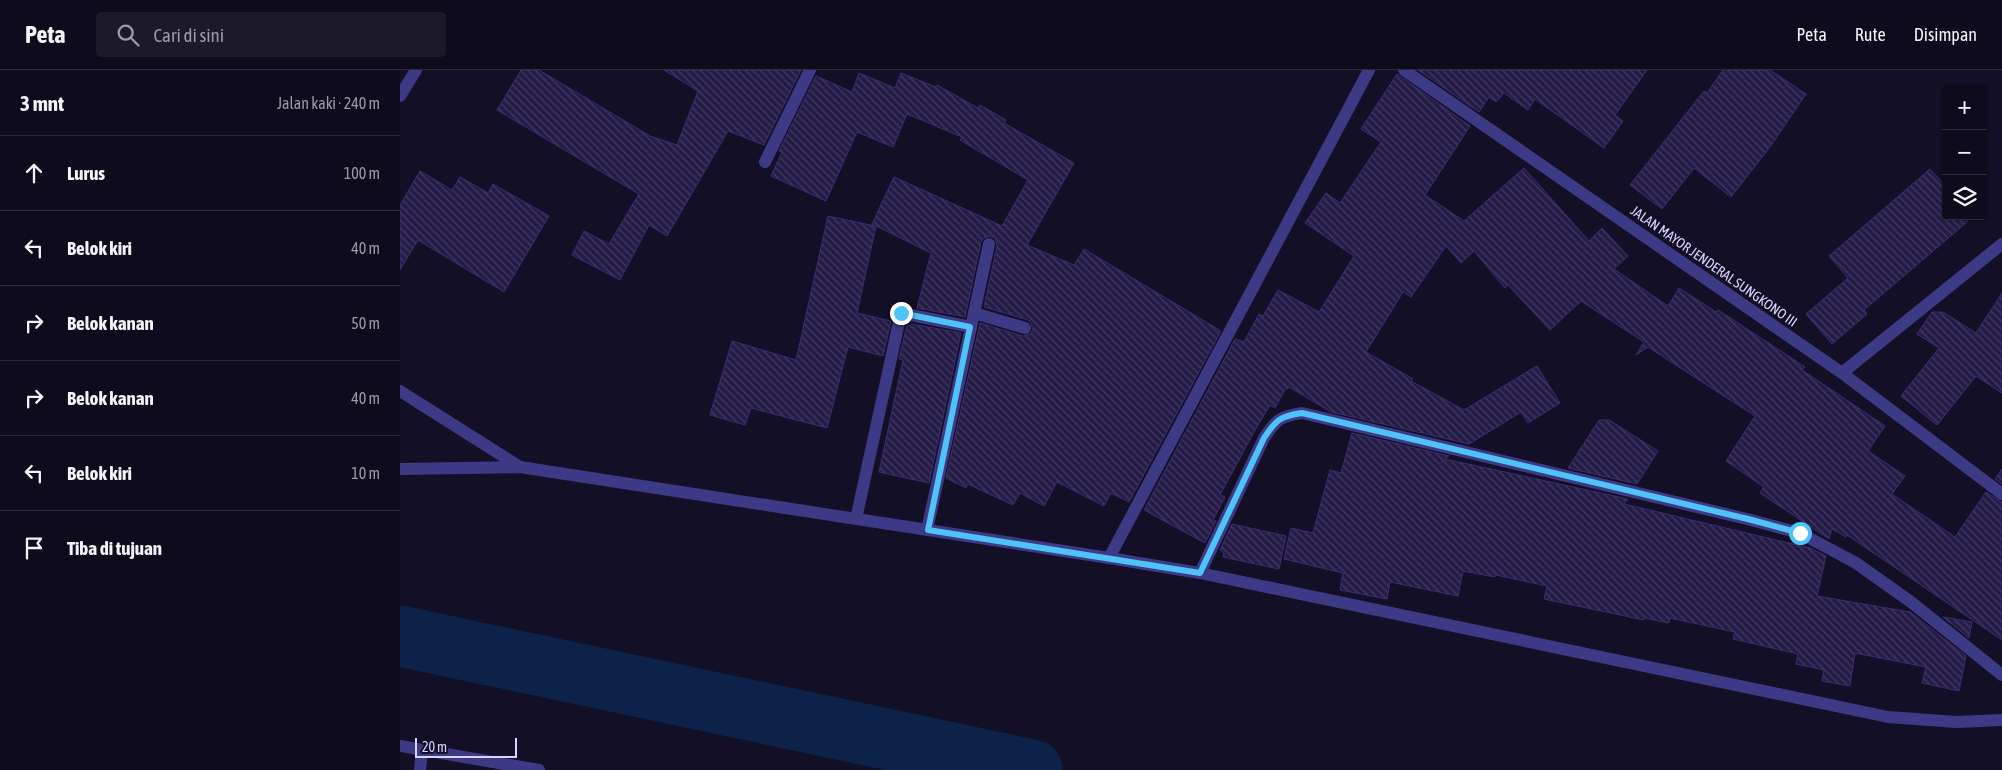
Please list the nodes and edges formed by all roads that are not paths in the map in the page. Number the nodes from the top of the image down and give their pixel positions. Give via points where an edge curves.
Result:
1 (416, 70) edge
2 (810, 70) edge
3 (1369, 70) edge
4 (1404, 70) edge
5 (400, 96) edge
6 (765, 162) dead end
7 (989, 244) dead end
8 (2002, 244) edge
9 (974, 313) junction
10 (970, 327) junction
11 (1025, 328) dead end
12 (1842, 373) junction
13 (400, 391) edge
14 (520, 467) junction
15 (400, 469) edge
16 (2002, 494) edge
17 (856, 519) junction
18 (928, 530) junction
19 (1110, 558) junction
20 (1200, 573) junction
21 (2002, 675) edge
22 (2002, 720) edge
23 (400, 746) edge
24 (422, 750) junction
25 (420, 770) edge
26 (539, 770) edge

1 - 5 street
2 - 6 street
3 - 19 street
4 - 12 street, JALAN MAYOR JENDERAL SUNGKONO III
7 - 9 street
8 - 12 street
9 - 10 street
9 - 11 street
10 - 17 street via 901,313
10 - 18 street
12 - 16 street, JALAN MAYOR JENDERAL SUNGKONO III
13 - 14 street
14 - 15 street
14 - 17 street
17 - 18 street
18 - 19 street
19 - 20 street
20 - 21 street via 1264,438 1274,423 1286,415 1302,413 1800,533 1856,563 1912,602
20 - 22 street via 1888,717 1956,722
23 - 24 street
24 - 25 street
24 - 26 street

